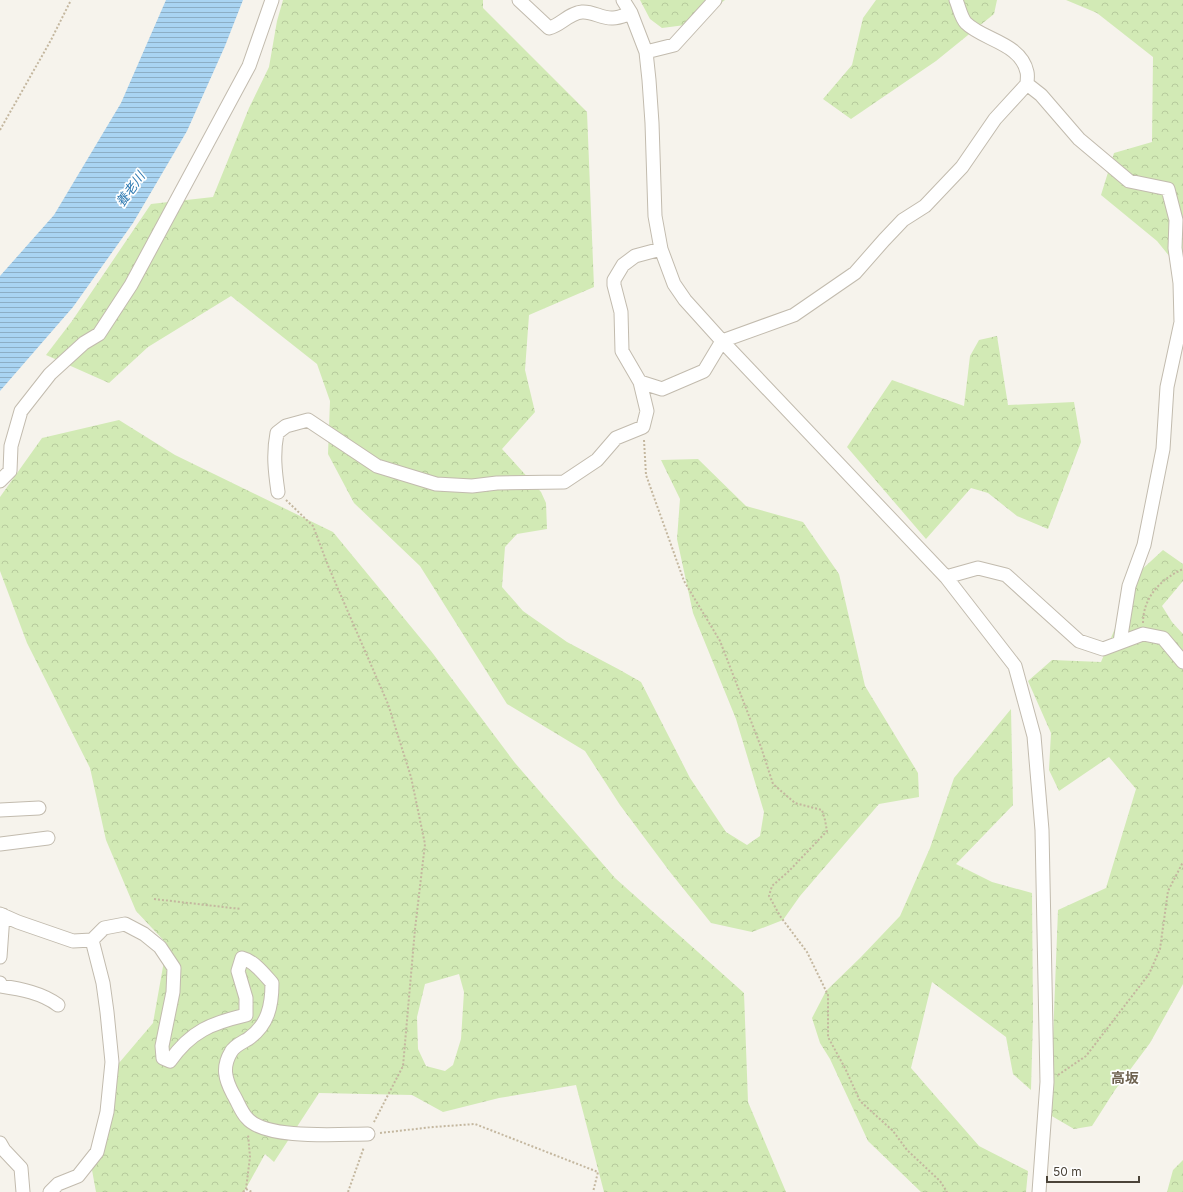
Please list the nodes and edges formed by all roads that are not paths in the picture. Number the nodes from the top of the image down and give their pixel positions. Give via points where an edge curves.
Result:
1 (272, 0) edge
2 (519, 0) edge
3 (623, 0) edge
4 (715, 0) edge
5 (956, 0) edge
6 (631, 13) junction
7 (646, 52) junction
8 (1027, 84) junction
9 (661, 249) junction
10 (722, 341) junction
11 (640, 382) junction
12 (0, 481) edge
13 (278, 492) road end
14 (946, 577) junction
15 (1120, 642) junction
16 (1183, 662) edge
17 (39, 808) dead end
18 (0, 810) edge
19 (48, 838) dead end
20 (0, 844) edge
21 (1, 915) edge
22 (92, 940) junction
23 (0, 957) edge
24 (0, 983) edge
25 (58, 1005) dead end
26 (368, 1134) road end
27 (1, 1148) edge
28 (23, 1192) edge
29 (50, 1192) edge
30 (1039, 1192) edge

1 - 12 street via 249,66 131,285 99,334 84,343 50,374 21,411 11,446 10,471
2 - 6 street via 549,28 582,12 612,18
3 - 6 street
4 - 7 street via 674,45
5 - 8 street via 965,22 980,33 1007,46 1021,60 1027,71
6 - 7 street
7 - 9 street via 652,123 655,216
8 - 10 street via 996,119 962,167 925,206 903,220 855,273 794,315
8 - 15 street via 1041,95 1079,140 1129,181 1168,189 1176,220 1175,248 1180,284 1181,322 1167,387 1162,456 1144,545 1129,586
9 - 10 street via 674,284 681,295
9 - 11 street via 635,256 623,265 614,280 621,312 622,350
10 - 11 street via 704,371 662,389
10 - 14 street
11 - 13 street via 647,411 643,427 616,438 596,460 564,482 472,486 436,484 376,466 308,420 286,426 277,433 274,449
14 - 15 street via 978,568 1006,575 1079,641 1103,649
14 - 30 street via 1015,666 1034,736 1042,830 1047,1082
15 - 16 street via 1143,634 1162,638
17 - 18 street
19 - 20 street
21 - 22 street via 73,942
21 - 23 street
22 - 26 street via 104,928 125,924 144,934 160,947 174,968 173,992 162,1046 163,1058 170,1061 191,1037 219,1022 246,1015 246,998 238,970 242,958 247,959 272,983 272,1000 266,1019 255,1034 232,1050 224,1067 229,1087 247,1118 258,1127 279,1133
22 - 29 street via 103,983 112,1062 107,1112 97,1152 78,1176 58,1184
24 - 25 street via 1,986 26,990
27 - 28 street via 21,1168

